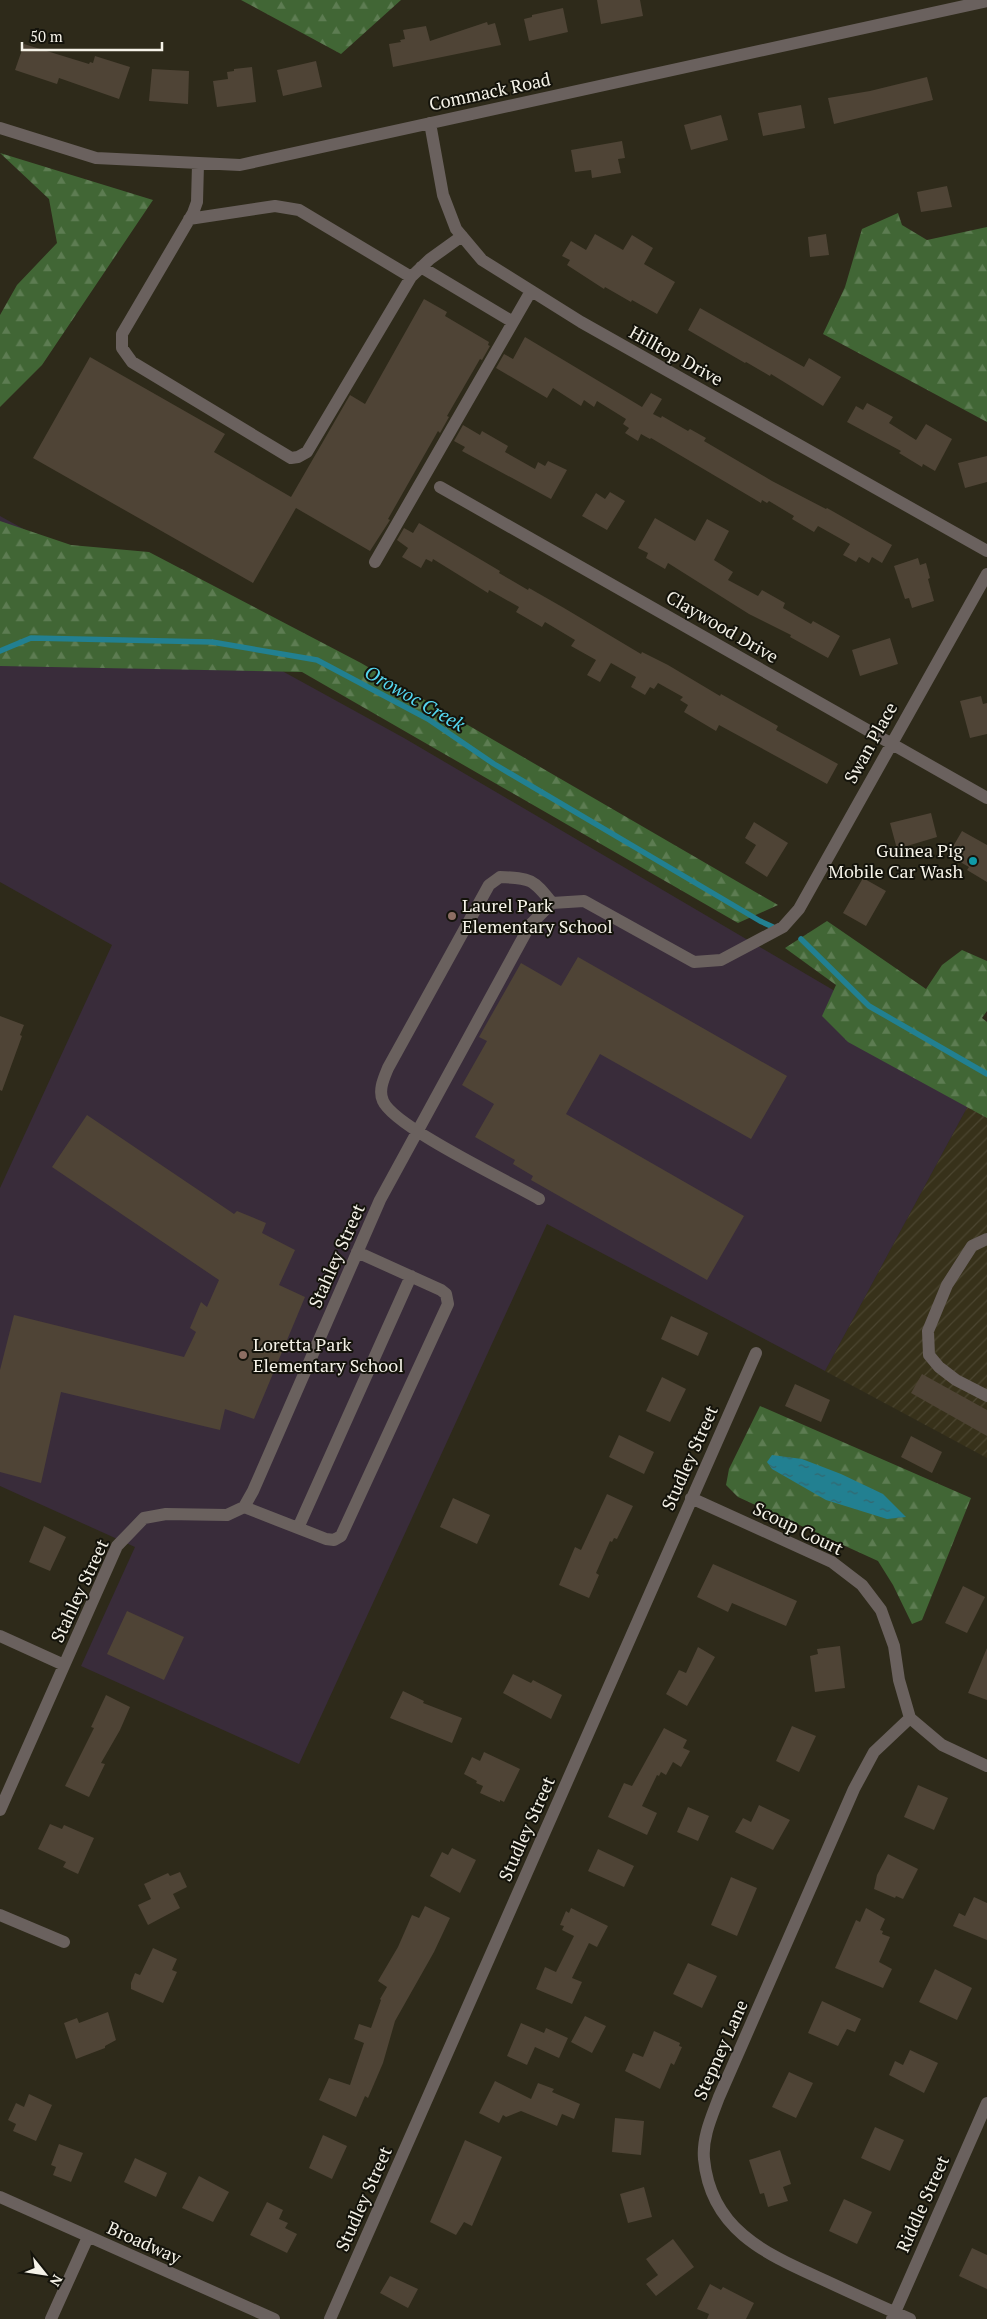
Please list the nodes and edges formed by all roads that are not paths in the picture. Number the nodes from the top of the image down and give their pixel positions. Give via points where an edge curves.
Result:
1 (987, 1) edge
2 (430, 123) junction
3 (0, 128) edge
4 (198, 164) junction
5 (189, 219) junction
6 (462, 236) junction
7 (421, 267) junction
8 (411, 277) junction
9 (531, 291) junction
10 (514, 322) junction
11 (440, 487) dead end
12 (987, 551) edge
13 (375, 562) dead end
14 (987, 574) edge
15 (891, 743) junction
16 (987, 798) edge
17 (552, 903) junction
18 (417, 1132) junction
19 (539, 1199) dead end
20 (987, 1239) edge
21 (357, 1252) junction
22 (411, 1276) junction
23 (756, 1353) dead end
24 (987, 1396) edge
25 (692, 1498) junction
26 (244, 1508) junction
27 (298, 1528) junction
28 (0, 1636) edge
29 (64, 1665) junction
30 (910, 1718) junction
31 (987, 1766) edge
32 (0, 1810) edge
33 (0, 1915) edge
34 (64, 1942) dead end
35 (987, 2103) edge
36 (0, 2197) edge
37 (88, 2237) junction
38 (893, 2316) edge
39 (51, 2319) edge
40 (274, 2319) edge
41 (330, 2319) edge
42 (910, 2319) edge

1 - 2 street, Commack Road
2 - 4 street, Commack Road via 240,165
2 - 6 street, Hilltop Drive via 443,195 456,229
3 - 4 street, Commack Road via 96,158
4 - 5 street via 197,202
5 - 8 street via 275,206 299,210
5 - 8 street via 122,334 122,348 132,362 291,458 307,452
6 - 7 street
6 - 9 street, Hilltop Drive via 482,260
7 - 8 street
7 - 10 street
9 - 10 street
9 - 12 street, Hilltop Drive
10 - 13 street
11 - 15 street, Claywood Drive
14 - 15 street, Swan Place
15 - 16 street, Claywood Drive
15 - 17 street, Swan Place via 799,910 783,927 720,960 694,962 584,901
17 - 18 street, Stahley Street via 530,925
17 - 18 street via 537,884 523,878 500,877 489,885 388,1068 381,1087 383,1101 392,1113
18 - 19 street
18 - 21 street, Stahley Street via 380,1200
20 - 24 street via 972,1246 947,1285 928,1331 929,1355 939,1367
21 - 22 street
21 - 26 street, Stahley Street
22 - 27 street
22 - 27 street via 441,1290 446,1294 448,1304 341,1536 334,1540 326,1539
23 - 25 street, Studley Street
25 - 30 street, Scoup Court via 832,1562 862,1585 881,1610 894,1646
25 - 41 street, Studley Street
26 - 27 street
26 - 29 street, Stahley Street via 227,1515 166,1514 144,1518 117,1546
28 - 29 street
29 - 32 street, Stahley Street
30 - 31 street via 942,1746
30 - 38 street, Stepney Lane via 874,1752 854,1789 719,2097 707,2130 704,2158 710,2187 723,2213 744,2238 770,2255
33 - 34 street
35 - 38 street, Riddle Street
36 - 37 street, Broadway
37 - 39 street
37 - 40 street, Broadway
38 - 42 street, Stepney Lane

